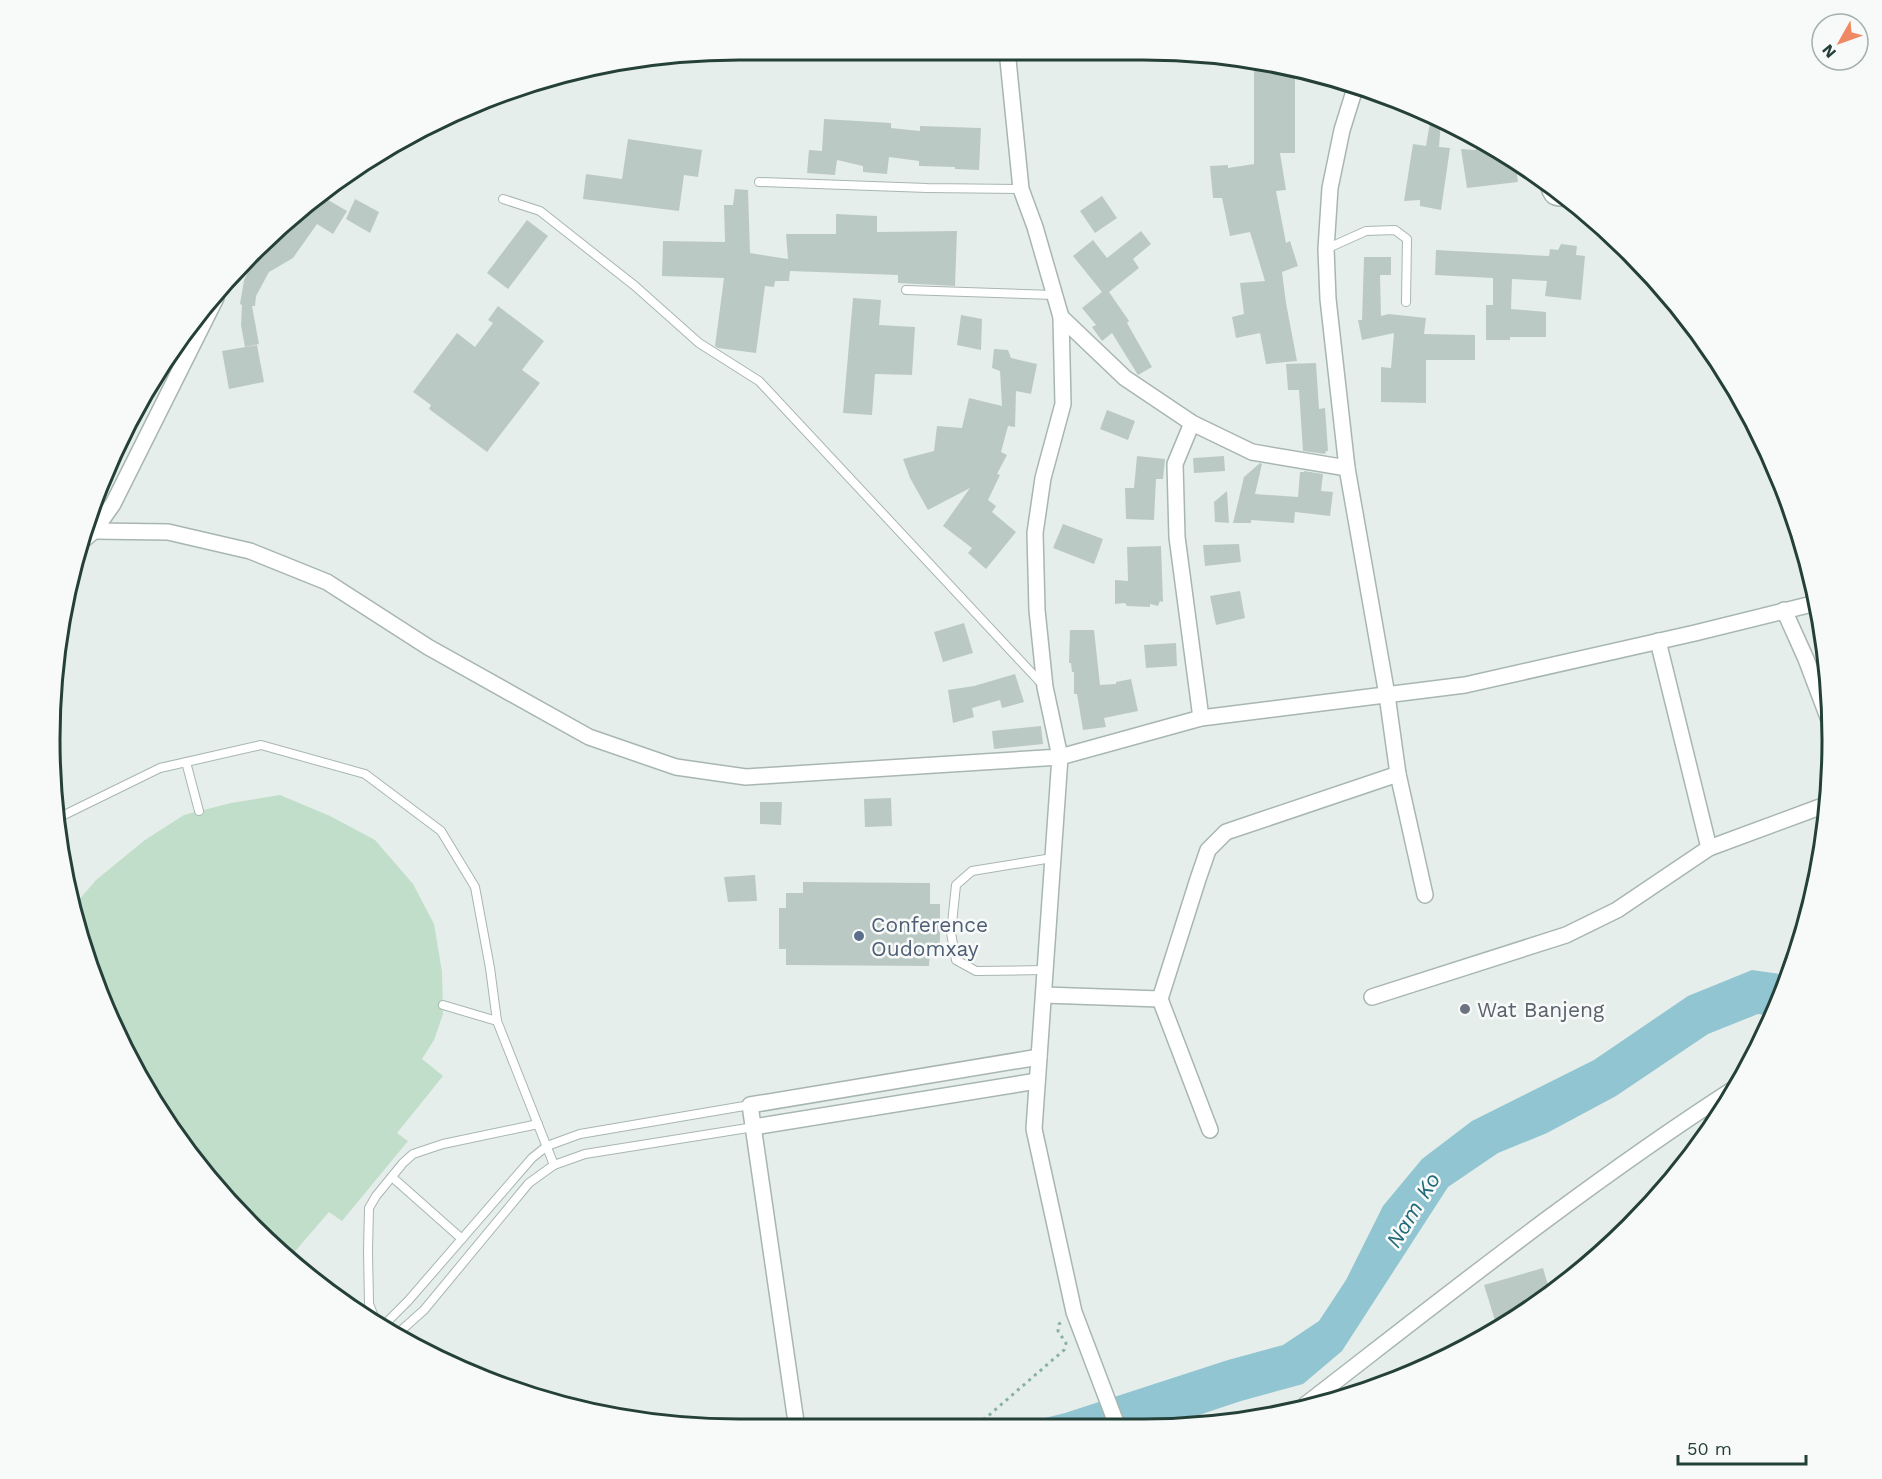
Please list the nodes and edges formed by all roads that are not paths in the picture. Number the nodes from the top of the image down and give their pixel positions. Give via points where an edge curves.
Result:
1 (1008, 60) edge
2 (1353, 94) edge
3 (759, 182) dead end
4 (1021, 189) junction
5 (503, 199) dead end
6 (1326, 249) junction
7 (906, 290) dead end
8 (1054, 295) junction
9 (1406, 302) dead end
10 (1061, 317) junction
11 (205, 320) edge
12 (1192, 423) junction
13 (1347, 468) junction
14 (94, 531) joint
15 (1808, 605) edge
16 (1784, 610) junction
17 (1658, 641) junction
18 (1045, 687) junction
19 (1387, 695) junction
20 (1821, 699) edge
21 (1201, 718) junction
22 (1060, 757) junction
23 (186, 762) junction
24 (1398, 774) junction
25 (1818, 808) edge
26 (199, 811) dead end
27 (64, 815) edge
28 (1709, 848) junction
29 (1052, 858) junction
30 (1425, 895) dead end
31 (1044, 970) junction
32 (1044, 995) junction
33 (1372, 997) dead end
34 (1160, 999) junction
35 (443, 1005) dead end
36 (497, 1021) junction
37 (1038, 1057) junction
38 (1037, 1082) junction
39 (1719, 1098) edge
40 (750, 1105) junction
41 (538, 1124) junction
42 (754, 1126) junction
43 (1210, 1130) dead end
44 (547, 1146) junction
45 (554, 1165) junction
46 (392, 1177) junction
47 (462, 1239) junction
48 (371, 1310) edge
49 (388, 1321) edge
50 (402, 1329) edge
51 (1316, 1396) edge
52 (796, 1419) edge
53 (1115, 1419) edge

1 - 4 street
2 - 6 street via 1330,188
3 - 4 lane
4 - 8 street
5 - 18 lane via 540,211 699,343 759,381
6 - 9 lane via 1366,231 1395,230 1407,239
6 - 13 street
7 - 8 lane
8 - 10 street
10 - 12 street via 1125,378
10 - 18 street via 1063,404 1042,478 1035,532 1037,610
11 - 14 street via 113,504
12 - 13 street via 1252,452
12 - 21 street via 1175,464 1176,516
13 - 19 street
14 - 22 street via 168,532 250,552 327,582 428,647 589,737 676,767 746,777
15 - 16 street
16 - 17 street
16 - 20 street
17 - 19 street via 1465,685
17 - 28 street
18 - 22 street
19 - 21 street
19 - 24 street
21 - 22 street
22 - 29 street
23 - 26 lane
23 - 27 lane via 160,768
23 - 36 lane via 261,745 365,774 441,831 475,887
24 - 30 street
24 - 34 street via 1226,832 1208,850
25 - 28 street
28 - 33 street via 1617,910 1566,935
29 - 31 street
29 - 31 lane via 972,871 956,885 951,933 956,960 976,971
31 - 32 street
32 - 34 street
32 - 37 street
34 - 43 street
35 - 36 lane
36 - 41 lane
37 - 38 street
37 - 40 street
38 - 42 street
38 - 53 street via 1034,1129 1075,1316
39 - 51 street via 1666,1132
40 - 42 street
40 - 44 lane via 580,1134
41 - 44 lane
41 - 46 lane via 413,1154
42 - 45 lane via 585,1154
42 - 52 street
44 - 45 lane
44 - 47 lane
45 - 50 lane via 529,1184 424,1310
46 - 47 lane
46 - 48 lane via 369,1208
47 - 49 lane

